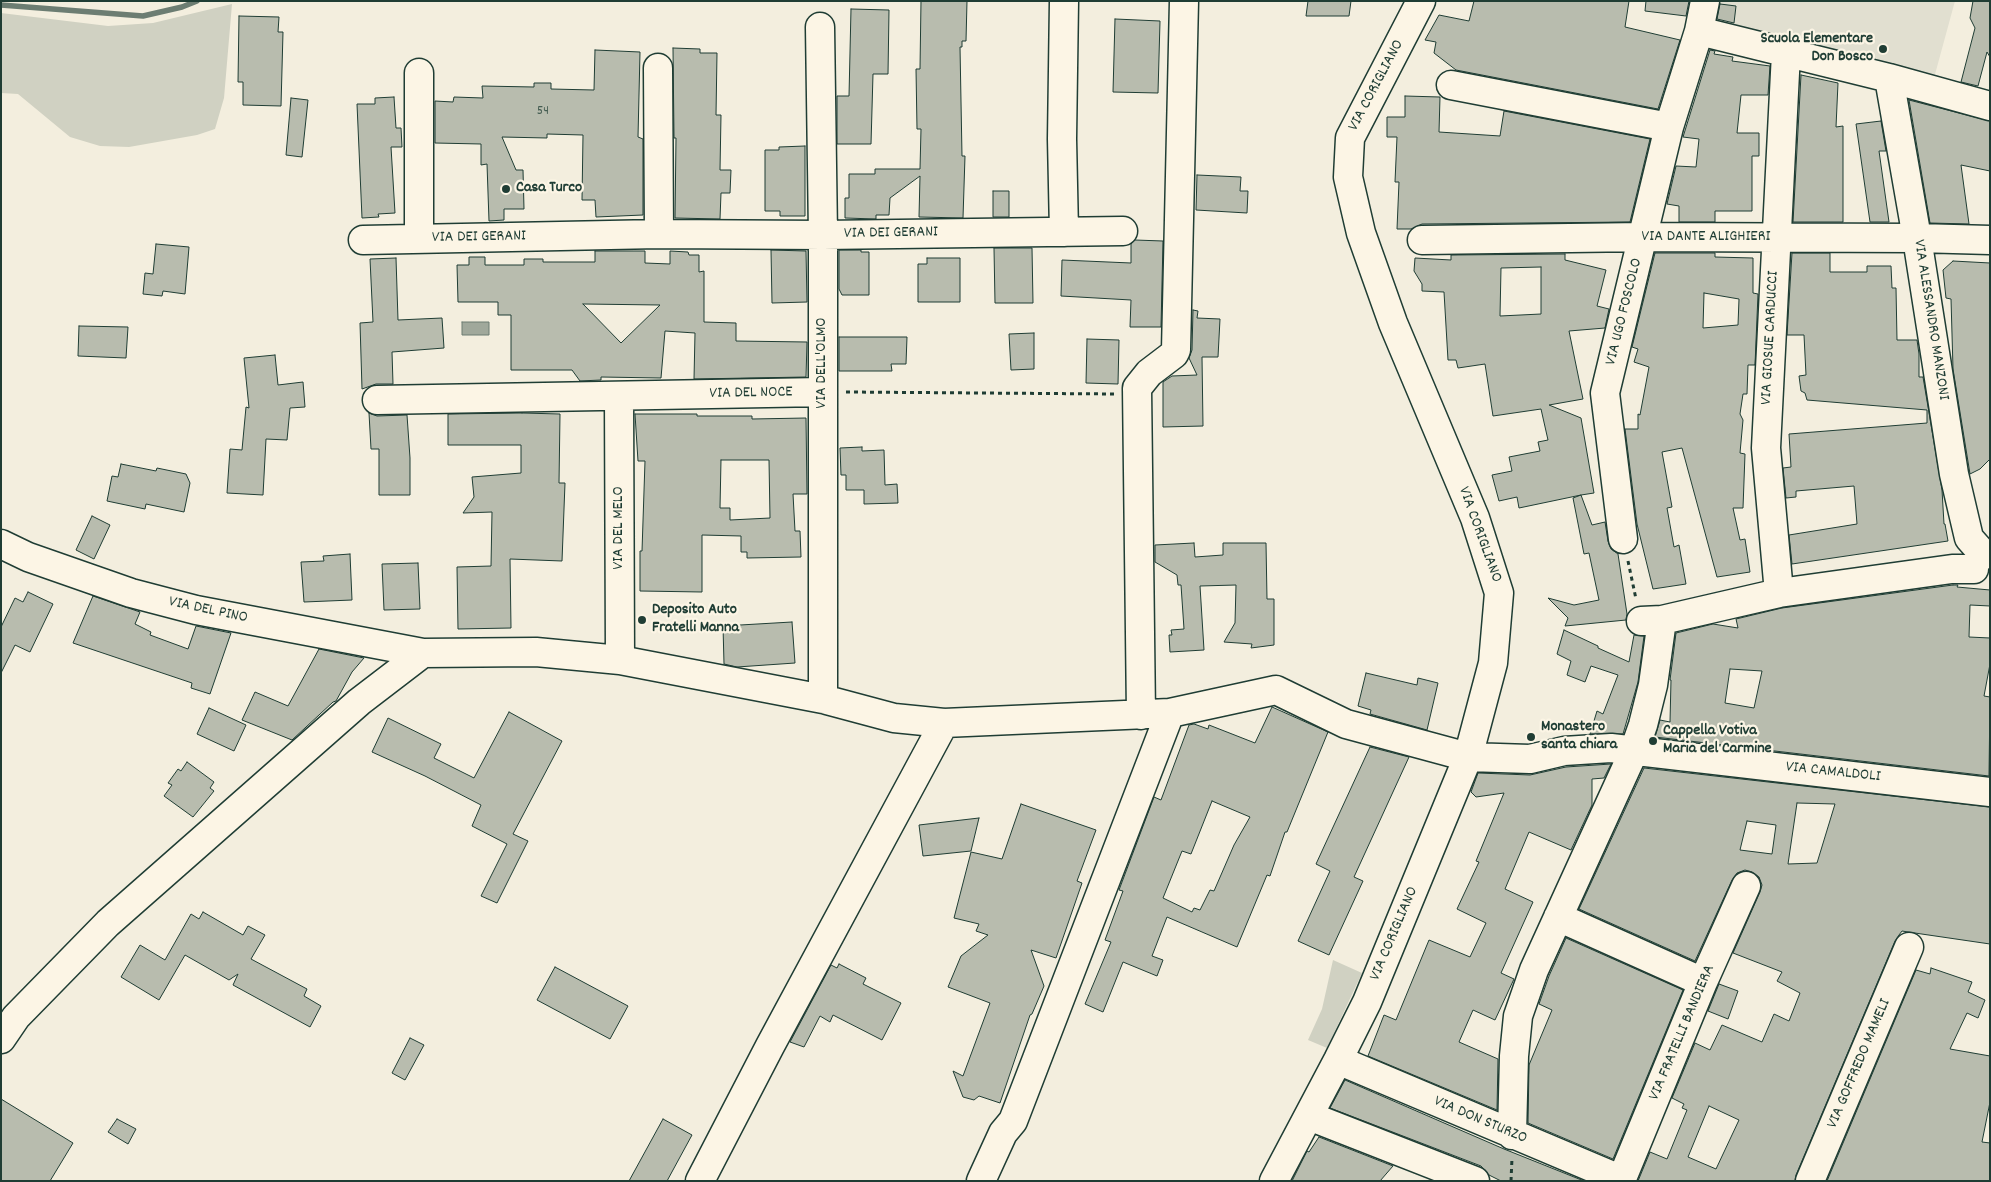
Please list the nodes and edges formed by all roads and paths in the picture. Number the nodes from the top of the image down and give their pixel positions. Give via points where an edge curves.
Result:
1 (1064, 1) edge
2 (1184, 1) edge
3 (1421, 1) edge
4 (1705, 1) edge
5 (820, 27) dead end
6 (1699, 31) junction
7 (1786, 53) junction
8 (658, 68) dead end
9 (419, 73) dead end
10 (1889, 78) junction
11 (1451, 86) dead end
12 (1990, 106) edge
13 (1669, 127) junction
14 (1123, 231) dead end
15 (1064, 232) junction
16 (659, 234) junction
17 (823, 235) junction
18 (1644, 237) junction
19 (1776, 238) junction
20 (1917, 238) junction
21 (419, 239) junction
22 (363, 240) dead end
23 (1422, 240) dead end
24 (1990, 240) edge
25 (823, 392) junction
26 (1125, 394) dead end
27 (619, 396) junction
28 (378, 400) dead end
29 (1623, 539) joint
30 (1, 544) edge
31 (1984, 565) edge
32 (1779, 593) junction
33 (1651, 620) junction
34 (423, 653) junction
35 (620, 660) junction
36 (823, 699) junction
37 (1170, 713) junction
38 (1140, 715) junction
39 (944, 723) junction
40 (1634, 752) junction
41 (1468, 757) junction
42 (1990, 792) edge
43 (1746, 886) dead end
44 (1558, 917) junction
45 (1910, 947) dead end
46 (1703, 982) junction
47 (1, 1039) edge
48 (1338, 1060) junction
49 (1309, 1116) junction
50 (1512, 1135) junction
51 (1622, 1180) edge
52 (700, 1181) edge
53 (981, 1181) edge
54 (1274, 1181) edge
55 (1474, 1181) edge
56 (1810, 1181) edge

1 - 15 street
2 - 38 street via 1176,350 1137,388
3 - 41 street, VIA CORIGLIANO via 1350,138 1348,177 1364,242 1393,322 1475,518 1499,593 1493,663
4 - 6 street, VIA UGO FOSCOLO
5 - 17 street, VIA DELL'OLMO
6 - 7 street
6 - 13 street, VIA UGO FOSCOLO
7 - 10 street
7 - 19 street, VIA GIOSUE CARDUCCI
8 - 16 street
9 - 21 street, VIA DEI GERANI
10 - 12 street
10 - 20 street, VIA ALESSANDRO MANZONI
11 - 13 street
13 - 18 street, VIA UGO FOSCOLO
14 - 15 street, VIA DEI GERANI
15 - 17 street, VIA DEI GERANI
16 - 17 street, VIA DEI GERANI
16 - 21 street, VIA DEI GERANI
17 - 25 street, VIA DELL'OLMO
18 - 19 street, VIA DANTE ALIGHIERI
18 - 23 street, VIA DANTE ALIGHIERI
18 - 29 street, VIA UGO FOSCOLO via 1605,393
19 - 20 street, VIA DANTE ALIGHIERI
19 - 32 street, VIA GIOSUE CARDUCCI via 1766,448
20 - 24 street, VIA DANTE ALIGHIERI
20 - 31 street, VIA ALESSANDRO MANZONI via 1962,512 1969,538
21 - 22 street, VIA DEI GERANI
25 - 26 path
25 - 27 street, VIA DEL NOCE
25 - 36 street, VIA DELL'OLMO
27 - 28 street, VIA DEL NOCE
27 - 35 street, VIA DEL MELO
29 - 33 path
30 - 34 street, VIA DEL PINO via 28,557 131,593 196,610
31 - 32 street
32 - 33 street
33 - 40 street via 1653,685
34 - 35 street, VIA DEL PINO via 536,652
34 - 47 street via 359,702 108,923 16,1017
35 - 36 street, VIA DEL PINO
36 - 39 street, VIA DEL PINO via 894,718
37 - 38 street, VIA CAMALDOLI
37 - 41 street, VIA CAMALDOLI via 1276,690 1346,724
37 - 53 street via 1013,1121 1003,1133
38 - 39 street, VIA CAMALDOLI
39 - 52 street
40 - 41 street, VIA CAMALDOLI via 1610,748 1564,751 1530,759
40 - 42 street, VIA CAMALDOLI
40 - 44 street
41 - 48 street, VIA CORIGLIANO via 1370,993
43 - 46 street, VIA FRATELLI BANDIERA
44 - 46 street
44 - 50 street via 1518,1016
45 - 56 street, VIA GOFFREDO MAMELI
46 - 51 street, VIA FRATELLI BANDIERA
48 - 49 street, VIA CORIGLIANO
48 - 50 street, VIA DON STURZO
49 - 54 street, VIA CORIGLIANO
49 - 55 street
50 - 51 street, VIA DON STURZO

